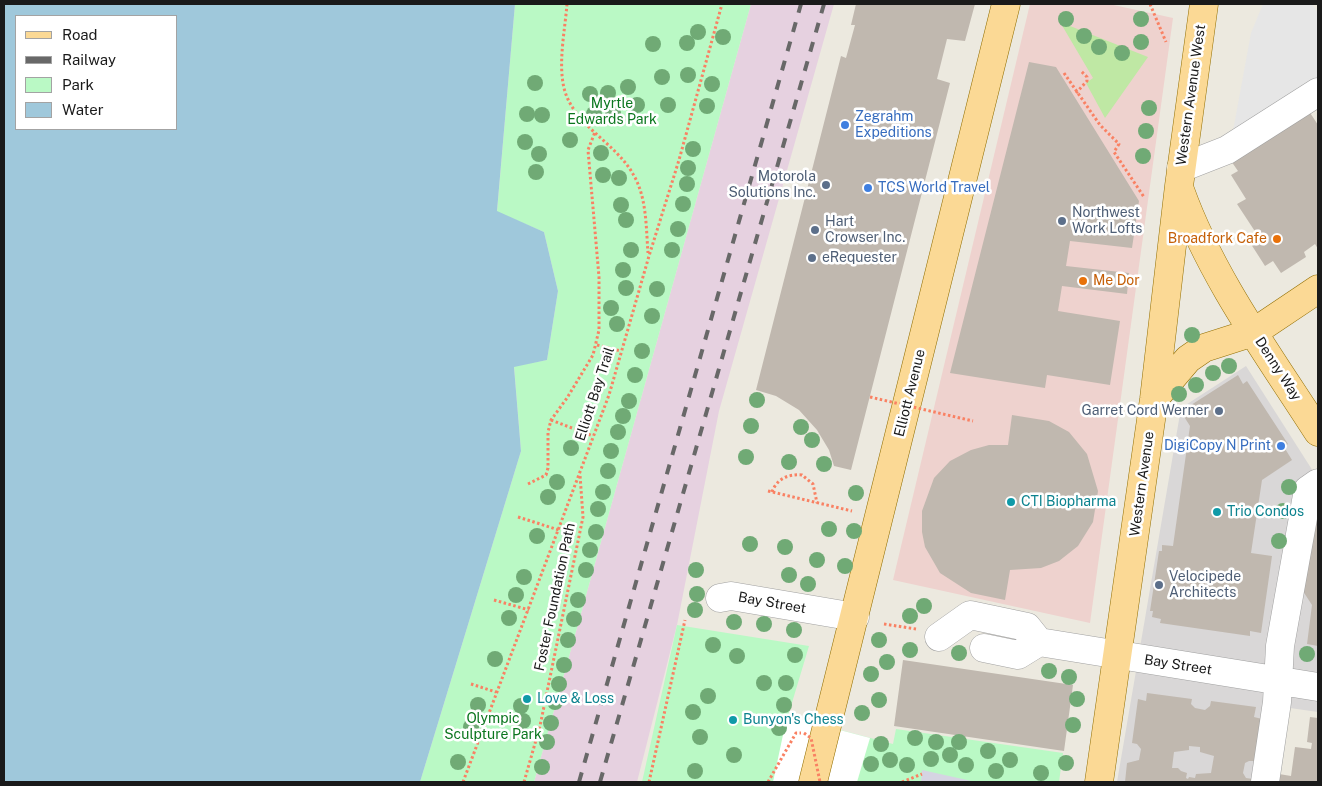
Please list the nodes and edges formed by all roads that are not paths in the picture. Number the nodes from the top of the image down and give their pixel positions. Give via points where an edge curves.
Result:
1 (1006, 4) edge
2 (1204, 4) edge
3 (1318, 92) edge
4 (1180, 177) junction
5 (1318, 289) edge
6 (1254, 332) junction
7 (1154, 399) junction
8 (1318, 432) edge
9 (1318, 483) edge
10 (720, 598) dead end
11 (855, 617) junction
12 (927, 634) road end
13 (1039, 642) junction
14 (984, 648) dead end
15 (1117, 656) junction
16 (1278, 680) junction
17 (1318, 687) edge
18 (813, 782) edge
19 (1099, 782) edge
20 (1265, 782) edge

1 - 11 main road, Elliott Avenue
2 - 4 main road, Western Avenue West
3 - 4 street
4 - 6 main road, Denny Way via 1203,245
4 - 7 main road, Western Avenue
5 - 6 main road
6 - 7 main road via 1204,348 1188,359
6 - 8 main road, Denny Way
7 - 15 main road, Western Avenue
9 - 16 street via 1308,490 1280,646
10 - 11 street, Bay Street via 731,596
11 - 18 main road, Elliott Avenue
12 - 13 street via 970,615 1027,627
13 - 14 street via 1018,655
13 - 15 street, Bay Street
15 - 16 street, Bay Street
15 - 19 main road, Western Avenue
16 - 17 street, Bay Street
16 - 20 street

